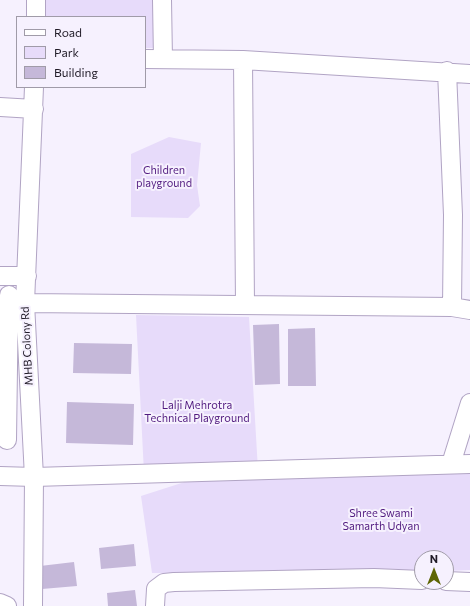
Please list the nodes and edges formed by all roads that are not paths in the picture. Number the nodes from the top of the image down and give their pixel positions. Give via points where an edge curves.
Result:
1 (36, 0) edge
2 (162, 0) edge
3 (36, 16) edge
4 (146, 59) edge
5 (163, 59) junction
6 (243, 60) junction
7 (447, 71) junction
8 (470, 74) edge
9 (34, 88) edge
10 (0, 107) edge
11 (34, 109) junction
12 (0, 276) edge
13 (26, 276) junction
14 (15, 297) edge
15 (245, 305) junction
16 (452, 307) junction
17 (470, 310) edge
18 (470, 403) edge
19 (3, 440) edge
20 (32, 440) junction
21 (451, 464) junction
22 (470, 464) edge
23 (0, 476) edge
24 (34, 476) junction
25 (414, 580) edge
26 (454, 581) edge
27 (470, 582) edge
28 (0, 603) edge
29 (7, 606) edge
30 (33, 606) edge
31 (155, 606) edge

1 - 3 street
2 - 5 street
4 - 5 street
5 - 6 street
6 - 7 street
6 - 15 street
7 - 8 street
7 - 16 street via 453,215
9 - 11 street, MHB Colony Rd
10 - 11 street
11 - 13 street, MHB Colony Rd
12 - 13 street
13 - 14 street, MHB Colony Rd
14 - 15 street
14 - 19 street
14 - 20 street, MHB Colony Rd
15 - 16 street
16 - 17 street
18 - 21 street
19 - 20 street
20 - 24 street, MHB Colony Rd
21 - 22 street
21 - 24 street
23 - 24 street
24 - 30 street, MHB Colony Rd
25 - 31 street via 374,578 164,583 156,589
26 - 27 street
28 - 29 street

